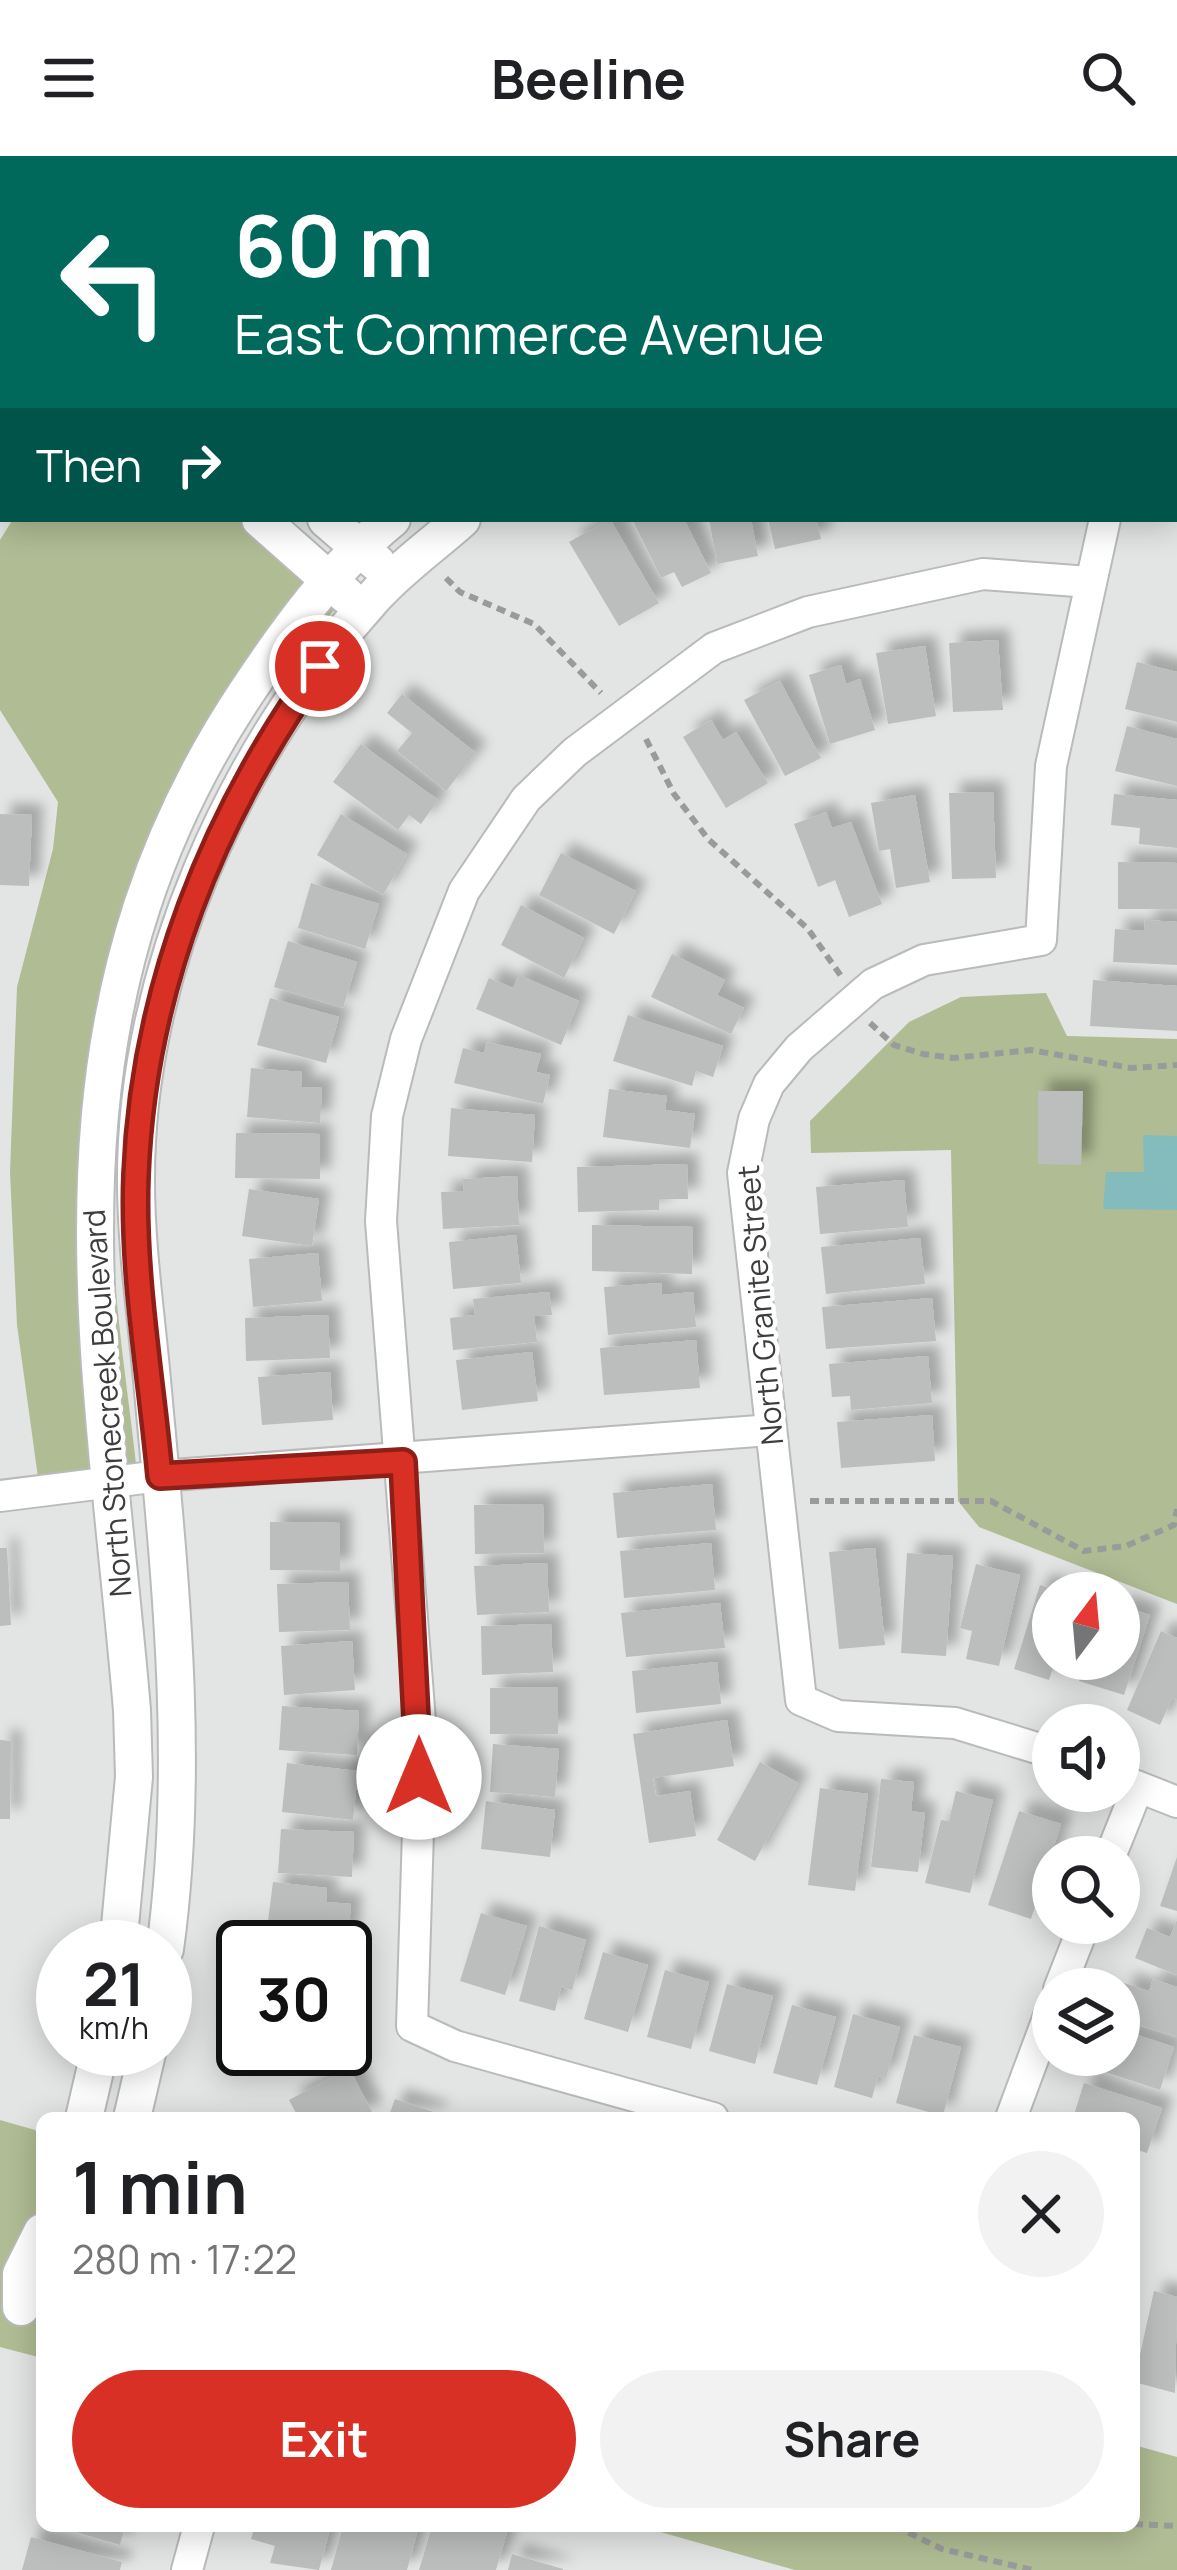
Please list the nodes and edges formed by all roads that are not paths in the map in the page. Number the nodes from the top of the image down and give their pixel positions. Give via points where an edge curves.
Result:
1 (266, 522) edge
2 (327, 522) edge
3 (389, 522) edge
4 (459, 522) edge
5 (1104, 522) edge
6 (345, 564) junction
7 (1089, 582) junction
8 (388, 584) junction
9 (771, 1430) junction
10 (403, 1462) junction
11 (160, 1476) junction
12 (112, 1485) junction
13 (0, 1496) edge
14 (1032, 1747) edge
15 (1140, 1788) edge
16 (1177, 1802) edge
17 (121, 1920) edge
18 (167, 1920) edge
19 (1032, 2062) edge
20 (94, 2076) edge
21 (142, 2076) edge
22 (85, 2112) edge
23 (133, 2112) edge
24 (692, 2112) edge
25 (1013, 2112) edge
26 (36, 2244) edge
27 (21, 2311) edge
28 (197, 2532) edge
29 (187, 2570) edge

1 - 6 street
2 - 6 street
3 - 6 street, North Stonecreek Boulevard
4 - 8 street, North Stonecreek Boulevard
5 - 7 street, North Granite Street
6 - 8 street
6 - 12 street, North Stonecreek Boulevard via 213,742 126,950 94,1148 93,1262
7 - 9 street, North Granite Street via 1052,766 1041,940 923,960 855,996 769,1084 754,1119 743,1173
7 - 10 street via 983,574 808,612 714,648 526,799 464,891 406,1039 387,1116 381,1221
8 - 11 street, North Stonecreek Boulevard via 283,718 227,818 160,1004 136,1176
9 - 10 street
9 - 14 street, North Granite Street via 801,1700 838,1716 955,1723
10 - 11 street
10 - 24 street via 421,1734 412,2026 455,2046
11 - 12 street
11 - 18 street, North Stonecreek Boulevard via 179,1754
12 - 13 street
12 - 17 street, North Stonecreek Boulevard via 134,1777
15 - 16 street
19 - 25 street
20 - 22 street
21 - 23 street
26 - 27 street via 21,2274
28 - 29 street

